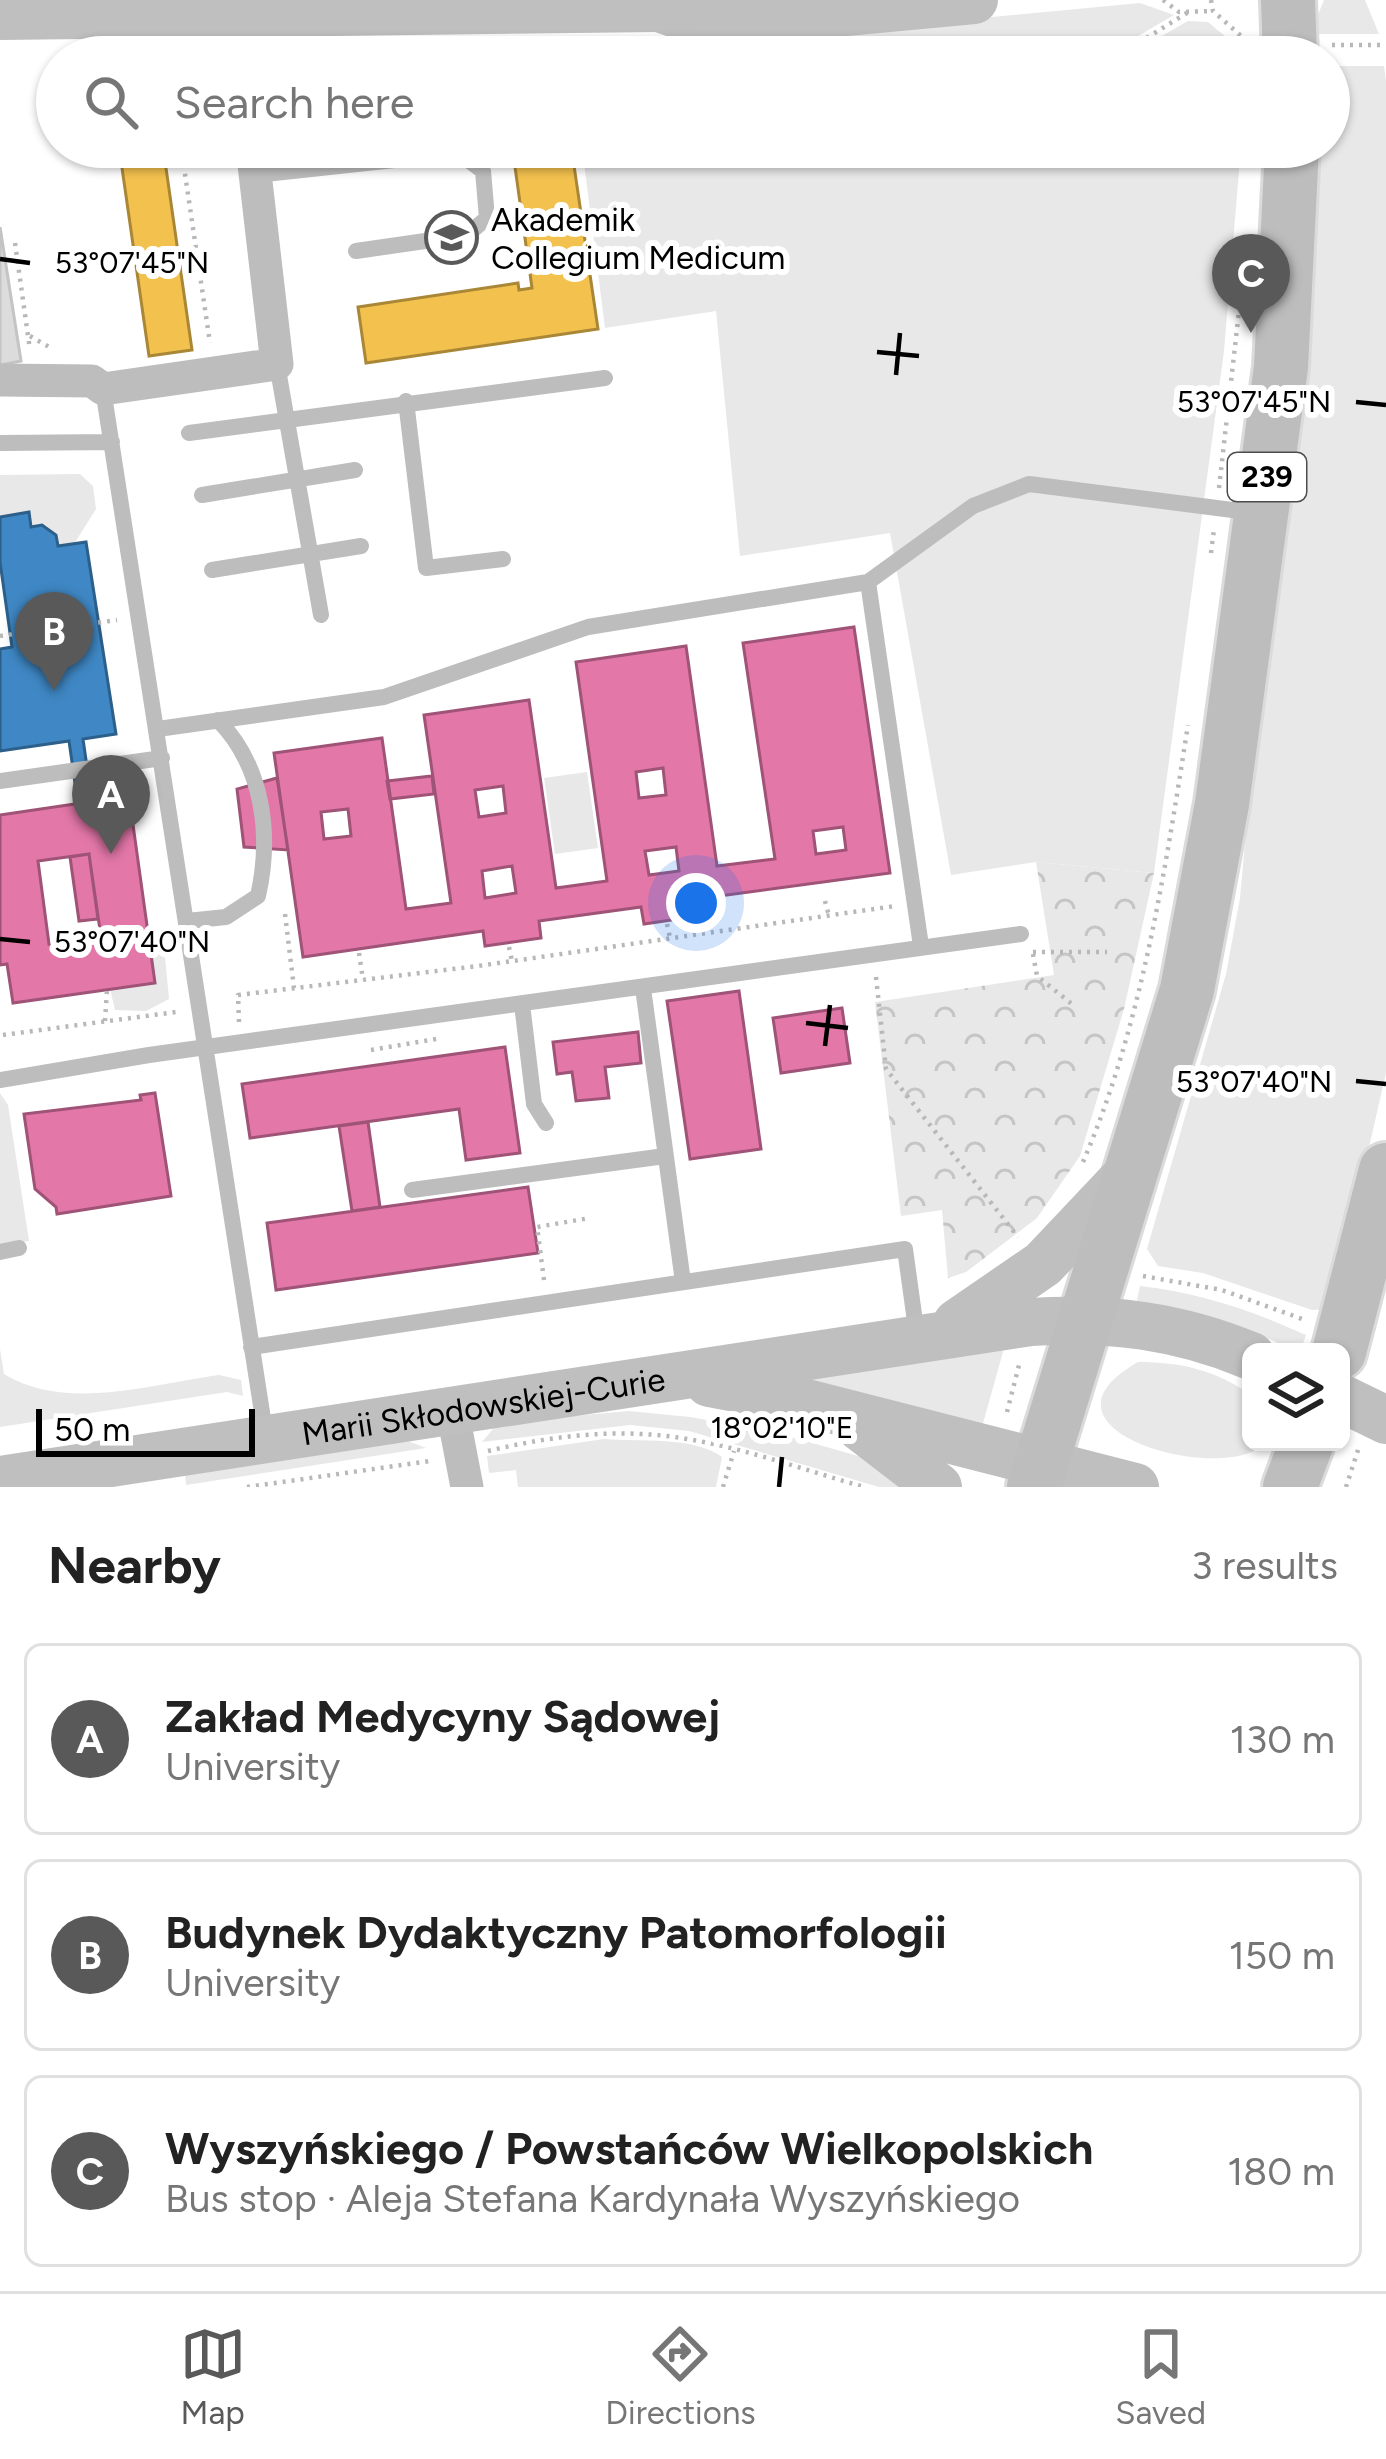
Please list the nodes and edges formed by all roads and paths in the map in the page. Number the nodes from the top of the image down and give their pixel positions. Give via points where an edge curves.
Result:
1 (974, 0) edge
2 (1163, 0) edge
3 (1211, 0) edge
4 (1288, 0) edge
5 (670, 3) edge
6 (73, 8) edge
7 (1190, 11) junction
8 (1213, 11) junction
9 (0, 16) edge
10 (232, 35) edge
11 (1150, 36) edge
12 (1249, 36) edge
13 (1276, 36) edge
14 (184, 168) edge
15 (255, 168) edge
16 (479, 168) edge
17 (1291, 168) edge
18 (15, 243) dead end
19 (356, 251) dead end
20 (1240, 297) dead end
21 (277, 364) junction
22 (214, 375) junction
23 (605, 378) dead end
24 (14, 380) edge
25 (98, 385) junction
26 (406, 401) junction
27 (286, 418) junction
28 (189, 433) dead end
29 (112, 442) junction
30 (0, 443) edge
31 (356, 470) dead end
32 (295, 479) junction
33 (202, 495) dead end
34 (1239, 510) junction
35 (361, 546) dead end
36 (309, 554) junction
37 (502, 560) dead end
38 (212, 570) dead end
39 (1209, 570) dead end
40 (868, 582) junction
41 (320, 615) dead end
42 (117, 620) dead end
43 (0, 636) edge
44 (1189, 716) dead end
45 (218, 720) junction
46 (158, 729) junction
47 (162, 758) junction
48 (0, 781) edge
49 (826, 901) dead end
50 (915, 903) junction
51 (285, 914) dead end
52 (829, 916) junction
53 (187, 921) junction
54 (667, 925) dead end
55 (1022, 934) joint
56 (670, 938) junction
57 (509, 946) dead end
58 (921, 946) junction
59 (1033, 952) junction
60 (1107, 952) dead end
61 (358, 953) dead end
62 (873, 953) junction
63 (512, 962) junction
64 (363, 980) junction
65 (294, 988) junction
66 (643, 988) junction
67 (107, 990) dead end
68 (522, 1004) junction
69 (1072, 1004) dead end
70 (105, 1022) dead end
71 (447, 1035) dead end
72 (240, 1046) junction
73 (206, 1050) junction
74 (370, 1050) dead end
75 (0, 1080) edge
76 (546, 1124) dead end
77 (665, 1156) junction
78 (1136, 1164) junction
79 (1076, 1175) dead end
80 (412, 1190) dead end
81 (1381, 1195) edge
82 (590, 1218) dead end
83 (1021, 1241) dead end
84 (1138, 1276) dead end
85 (683, 1282) junction
86 (1386, 1293) edge
87 (546, 1303) junction
88 (1086, 1318) junction
89 (929, 1334) junction
90 (1324, 1337) edge
91 (251, 1347) junction
92 (1242, 1353) edge
93 (1022, 1356) dead end
94 (680, 1378) junction
95 (452, 1409) junction
96 (836, 1411) junction
97 (1006, 1413) dead end
98 (1363, 1417) edge
99 (267, 1441) junction
100 (734, 1451) junction
101 (1304, 1451) edge
102 (464, 1472) edge
103 (1038, 1475) edge
104 (0, 1480) edge
105 (247, 1487) edge
106 (723, 1487) edge
107 (864, 1487) edge
108 (938, 1487) edge
109 (1135, 1487) edge
110 (1290, 1487) edge
111 (1346, 1487) edge

1 - 5 street via 719,24 697,22
2 - 7 path
3 - 8 path
4 - 13 main road
5 - 10 street
6 - 9 street
6 - 10 street
7 - 8 path
7 - 11 path
8 - 12 path
14 - 22 path
15 - 21 street
16 - 19 lane via 487,218 466,235
17 - 34 main road, 239 via 1281,367
18 - 24 path via 31,342
20 - 34 path
21 - 22 street
21 - 27 lane
22 - 25 street
23 - 26 lane
24 - 25 street
25 - 29 lane
26 - 27 lane
26 - 37 lane via 426,568
27 - 28 lane
27 - 32 lane
29 - 30 lane
29 - 46 lane
31 - 32 lane
32 - 33 lane
32 - 36 lane
34 - 39 path
34 - 40 lane via 1029,484 974,506
34 - 78 main road, 239 via 1222,804 1191,967
35 - 36 lane
36 - 38 lane
36 - 41 lane
40 - 45 lane via 587,627 384,697
40 - 50 lane
42 - 43 path
44 - 79 path via 1133,1004
45 - 46 lane
45 - 53 lane via 254,772 266,860 258,896 226,917
46 - 47 lane
47 - 48 lane
47 - 53 lane
49 - 52 path
50 - 52 path
50 - 58 lane
51 - 65 path
52 - 56 path
53 - 73 lane
54 - 56 path
55 - 58 lane
55 - 59 path via 1029,933
56 - 63 path
57 - 63 path
58 - 62 lane
59 - 60 path
59 - 69 path via 1037,976
61 - 64 path
62 - 66 lane
62 - 83 path via 886,1069
63 - 64 path
64 - 65 path
65 - 72 path via 238,995
66 - 68 lane
66 - 77 lane
67 - 70 path
68 - 72 lane
68 - 76 lane via 534,1104
71 - 74 path
72 - 73 lane
73 - 75 lane
73 - 91 lane
77 - 80 lane
77 - 85 lane
78 - 88 main road, 239
78 - 89 street via 1028,1276
81 - 86 street
81 - 90 main road
82 - 87 path via 537,1227
84 - 90 path via 1222,1290
85 - 87 lane
85 - 89 lane via 905,1249
87 - 91 lane
88 - 89 street, Marii Skłodowskiej-Curie
88 - 92 street, Marii Skłodowskiej-Curie via 1175,1330
88 - 103 main road, 239
89 - 94 street, Marii Skłodowskiej-Curie
91 - 99 lane
93 - 97 path
94 - 95 street, Marii Skłodowskiej-Curie
94 - 96 street, Marii Skłodowskiej-Curie
95 - 99 street, Marii Skłodowskiej-Curie
95 - 102 street
96 - 103 street, Marii Skłodowskiej-Curie
96 - 108 street
98 - 111 path
99 - 104 street, Marii Skłodowskiej-Curie
100 - 102 path via 616,1432 536,1439
100 - 106 path
100 - 107 path
101 - 110 main road
102 - 105 path via 363,1468
103 - 109 street, Marii Skłodowskiej-Curie

